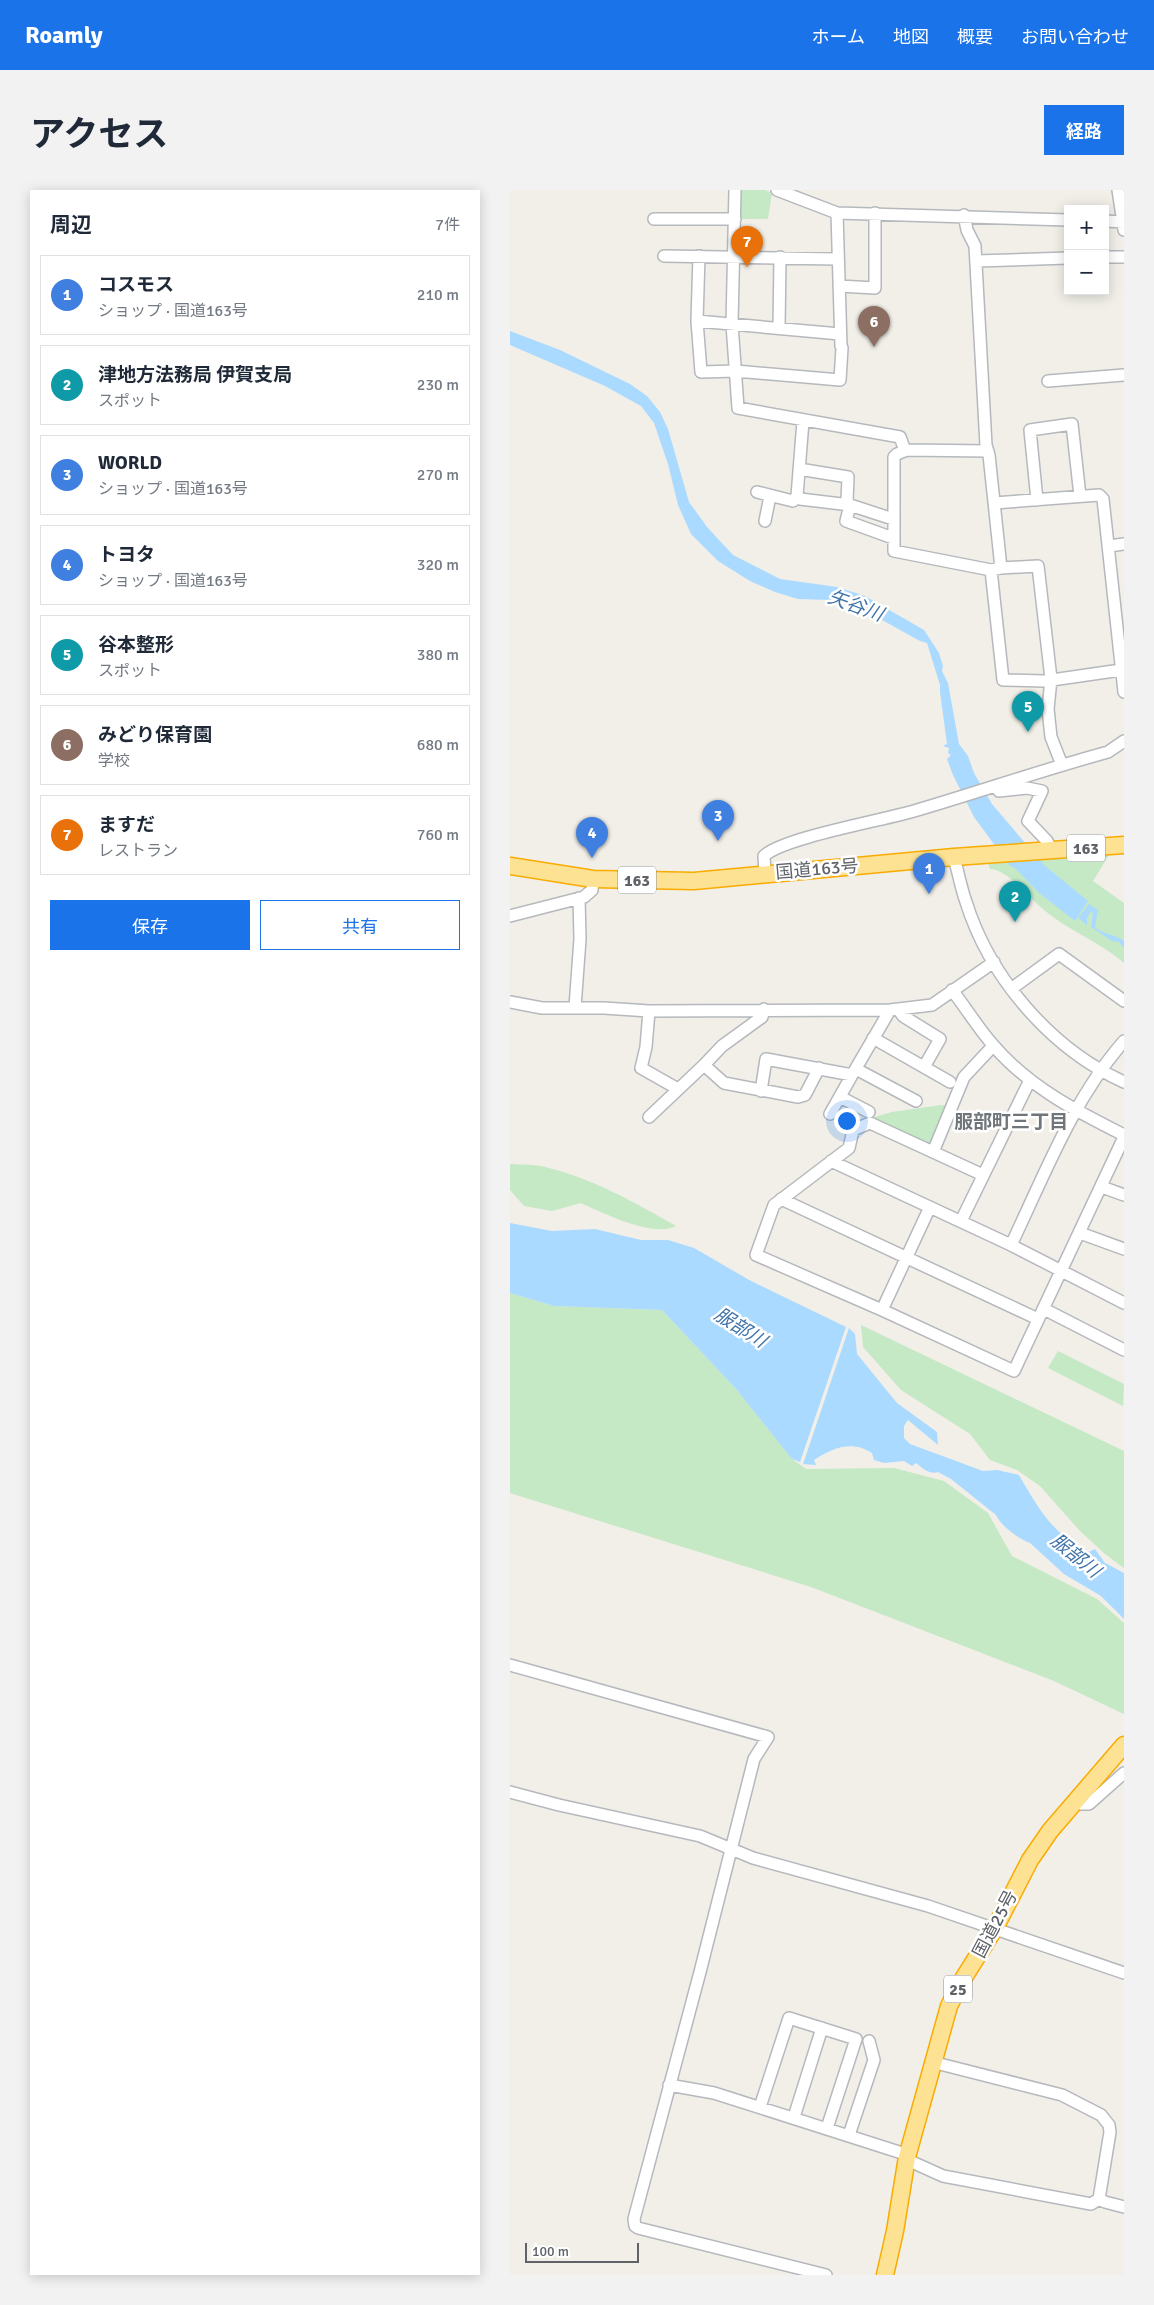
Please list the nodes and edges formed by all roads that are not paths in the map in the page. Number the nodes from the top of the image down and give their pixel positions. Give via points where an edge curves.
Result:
1 (735, 190) edge
2 (776, 190) edge
3 (1118, 190) edge
4 (789, 192) edge
5 (837, 212) junction
6 (875, 213) junction
7 (964, 215) junction
8 (654, 218) dead end
9 (735, 219) junction
10 (1064, 220) edge
11 (1109, 222) edge
12 (1123, 225) edge
13 (664, 256) dead end
14 (699, 256) junction
15 (734, 256) junction
16 (780, 257) junction
17 (1109, 257) edge
18 (1124, 257) edge
19 (1064, 258) edge
20 (838, 259) junction
21 (976, 261) junction
22 (839, 286) junction
23 (698, 321) junction
24 (732, 324) junction
25 (779, 328) junction
26 (840, 334) junction
27 (736, 371) junction
28 (1124, 375) edge
29 (1048, 381) dead end
30 (803, 421) junction
31 (907, 450) junction
32 (988, 451) junction
33 (799, 469) junction
34 (758, 492) dead end
35 (770, 496) junction
36 (797, 496) junction
37 (1080, 496) junction
38 (1036, 500) junction
39 (994, 503) junction
40 (850, 506) junction
41 (893, 519) junction
42 (765, 521) dead end
43 (893, 538) junction
44 (1124, 544) edge
45 (1109, 546) junction
46 (996, 569) junction
47 (1121, 670) junction
48 (1051, 679) junction
49 (1124, 692) edge
50 (1124, 742) edge
51 (1062, 765) junction
52 (993, 787) junction
53 (1124, 845) edge
54 (1050, 851) junction
55 (954, 857) junction
56 (510, 866) edge
57 (765, 873) junction
58 (593, 879) junction
59 (579, 898) junction
60 (510, 916) edge
61 (994, 962) junction
62 (1012, 989) junction
63 (952, 990) junction
64 (1124, 1001) edge
65 (510, 1002) edge
66 (576, 1007) junction
67 (764, 1010) junction
68 (894, 1010) junction
69 (649, 1011) junction
70 (873, 1038) junction
71 (1124, 1041) edge
72 (993, 1046) junction
73 (704, 1066) junction
74 (924, 1067) junction
75 (819, 1068) junction
76 (1101, 1070) junction
77 (854, 1072) junction
78 (1030, 1080) junction
79 (950, 1082) dead end
80 (1124, 1082) edge
81 (678, 1089) junction
82 (761, 1090) junction
83 (840, 1098) junction
84 (916, 1101) dead end
85 (1076, 1111) junction
86 (868, 1112) dead end
87 (830, 1114) dead end
88 (649, 1117) dead end
89 (1124, 1136) edge
90 (933, 1152) junction
91 (831, 1161) junction
92 (983, 1175) junction
93 (1102, 1187) junction
94 (1124, 1195) edge
95 (782, 1199) junction
96 (930, 1207) junction
97 (961, 1221) junction
98 (1080, 1233) junction
99 (1011, 1245) junction
100 (1124, 1249) edge
101 (905, 1257) junction
102 (1061, 1270) junction
103 (1124, 1303) edge
104 (882, 1310) junction
105 (1041, 1314) junction
106 (1124, 1350) edge
107 (510, 1665) edge
108 (1124, 1745) edge
109 (1124, 1773) edge
110 (510, 1792) edge
111 (1076, 1801) junction
112 (732, 1848) junction
113 (995, 1928) junction
114 (1124, 1973) edge
115 (822, 2028) junction
116 (869, 2042) dead end
117 (932, 2062) junction
118 (669, 2084) junction
119 (760, 2107) junction
120 (794, 2118) junction
121 (827, 2128) junction
122 (849, 2135) junction
123 (908, 2157) junction
124 (1099, 2199) junction
125 (1124, 2207) edge
126 (826, 2275) edge
127 (885, 2275) edge

1 - 9 street
2 - 4 street
3 - 12 street
4 - 5 street
5 - 6 street
5 - 20 street
6 - 7 street
6 - 22 street via 874,288
7 - 10 street
7 - 21 street via 975,246
8 - 9 street
9 - 15 street
11 - 12 street
13 - 14 street
14 - 15 street
14 - 23 street
15 - 16 street
15 - 24 street
16 - 20 street
16 - 25 street
17 - 18 street
19 - 21 street
20 - 22 street
21 - 32 street
22 - 26 street
23 - 24 street
23 - 27 street via 701,372
24 - 25 street
24 - 27 street
25 - 26 street
26 - 27 street via 840,380
27 - 30 street via 738,408
28 - 29 street
30 - 31 street via 900,437
30 - 33 street
31 - 32 street
31 - 41 street via 894,457
32 - 39 street
33 - 36 street
33 - 40 street via 848,477 847,501
34 - 35 street
35 - 36 street via 793,501
35 - 42 street
36 - 40 street
37 - 38 street
37 - 38 street via 1072,424 1030,430
37 - 45 street via 1099,496 1103,500
38 - 39 street
39 - 46 street
40 - 41 street
40 - 43 street via 846,521
41 - 43 street
43 - 46 street via 894,551
44 - 45 street
45 - 47 street
46 - 48 street via 1038,566
46 - 48 street via 1004,680
47 - 48 street
47 - 49 street
48 - 51 street via 1050,737
50 - 51 street via 1108,752
51 - 52 street
52 - 54 street via 999,791 1027,788 1042,791 1028,821 1047,841
52 - 57 street via 770,850 764,856
53 - 54 highway, 国道163号 / 163
54 - 55 highway, 国道163号 / 163
55 - 57 highway, 国道163号 / 163
55 - 61 street via 966,903
56 - 58 highway, 国道163号 / 163
57 - 58 highway, 国道163号 / 163 via 694,881
58 - 59 street via 592,890
59 - 60 street
59 - 66 street
61 - 62 street
61 - 63 street
62 - 64 street via 1060,954
62 - 76 street via 1053,1034
63 - 68 street via 932,1005
63 - 72 street
65 - 66 street via 542,1008
66 - 69 street
67 - 68 street
67 - 69 street
67 - 73 street via 762,1017 722,1046
68 - 70 street
68 - 74 street via 940,1039
69 - 81 street via 641,1068
70 - 74 street
70 - 77 street
71 - 76 street
72 - 78 street
72 - 90 street via 964,1077
73 - 81 street
73 - 82 street via 724,1083
74 - 79 street
75 - 77 street
75 - 82 street via 805,1095 798,1097
75 - 82 street via 766,1059
76 - 80 street
76 - 85 street
77 - 83 street
77 - 84 street
78 - 85 street
78 - 92 street
81 - 88 street
83 - 86 street
83 - 87 street
85 - 89 street
85 - 99 street
89 - 93 street
90 - 91 street via 870,1123 853,1130 849,1148
90 - 92 street
91 - 95 street
91 - 96 street
92 - 97 street
93 - 94 street
93 - 98 street
95 - 101 street
95 - 104 street via 774,1205 756,1255
96 - 97 street
96 - 101 street
97 - 99 street
98 - 100 street
98 - 102 street
99 - 102 street
101 - 104 street
101 - 105 street
102 - 103 street
102 - 105 street
104 - 105 street via 1014,1371
105 - 106 street
107 - 112 street via 768,1737 754,1759
108 - 111 highway, 国道25号 / 25
109 - 111 street via 1089,1804
110 - 112 street via 700,1836
111 - 113 highway, 国道25号 / 25 via 1030,1860
112 - 113 street via 753,1858 928,1906
112 - 118 street
113 - 114 street
113 - 117 highway, 国道25号 / 25 via 948,2006
115 - 119 street via 789,2018
115 - 120 street
115 - 121 street via 856,2039
116 - 122 street via 874,2060
117 - 123 highway, 国道25号 / 25
117 - 124 street via 1056,2093 1102,2115 1109,2125 1110,2139
118 - 119 street
118 - 126 street via 635,2210 635,2226
119 - 120 street
120 - 121 street
121 - 122 street
122 - 123 street
123 - 124 street via 943,2176 1091,2204
123 - 127 highway, 国道25号 / 25
124 - 125 street

